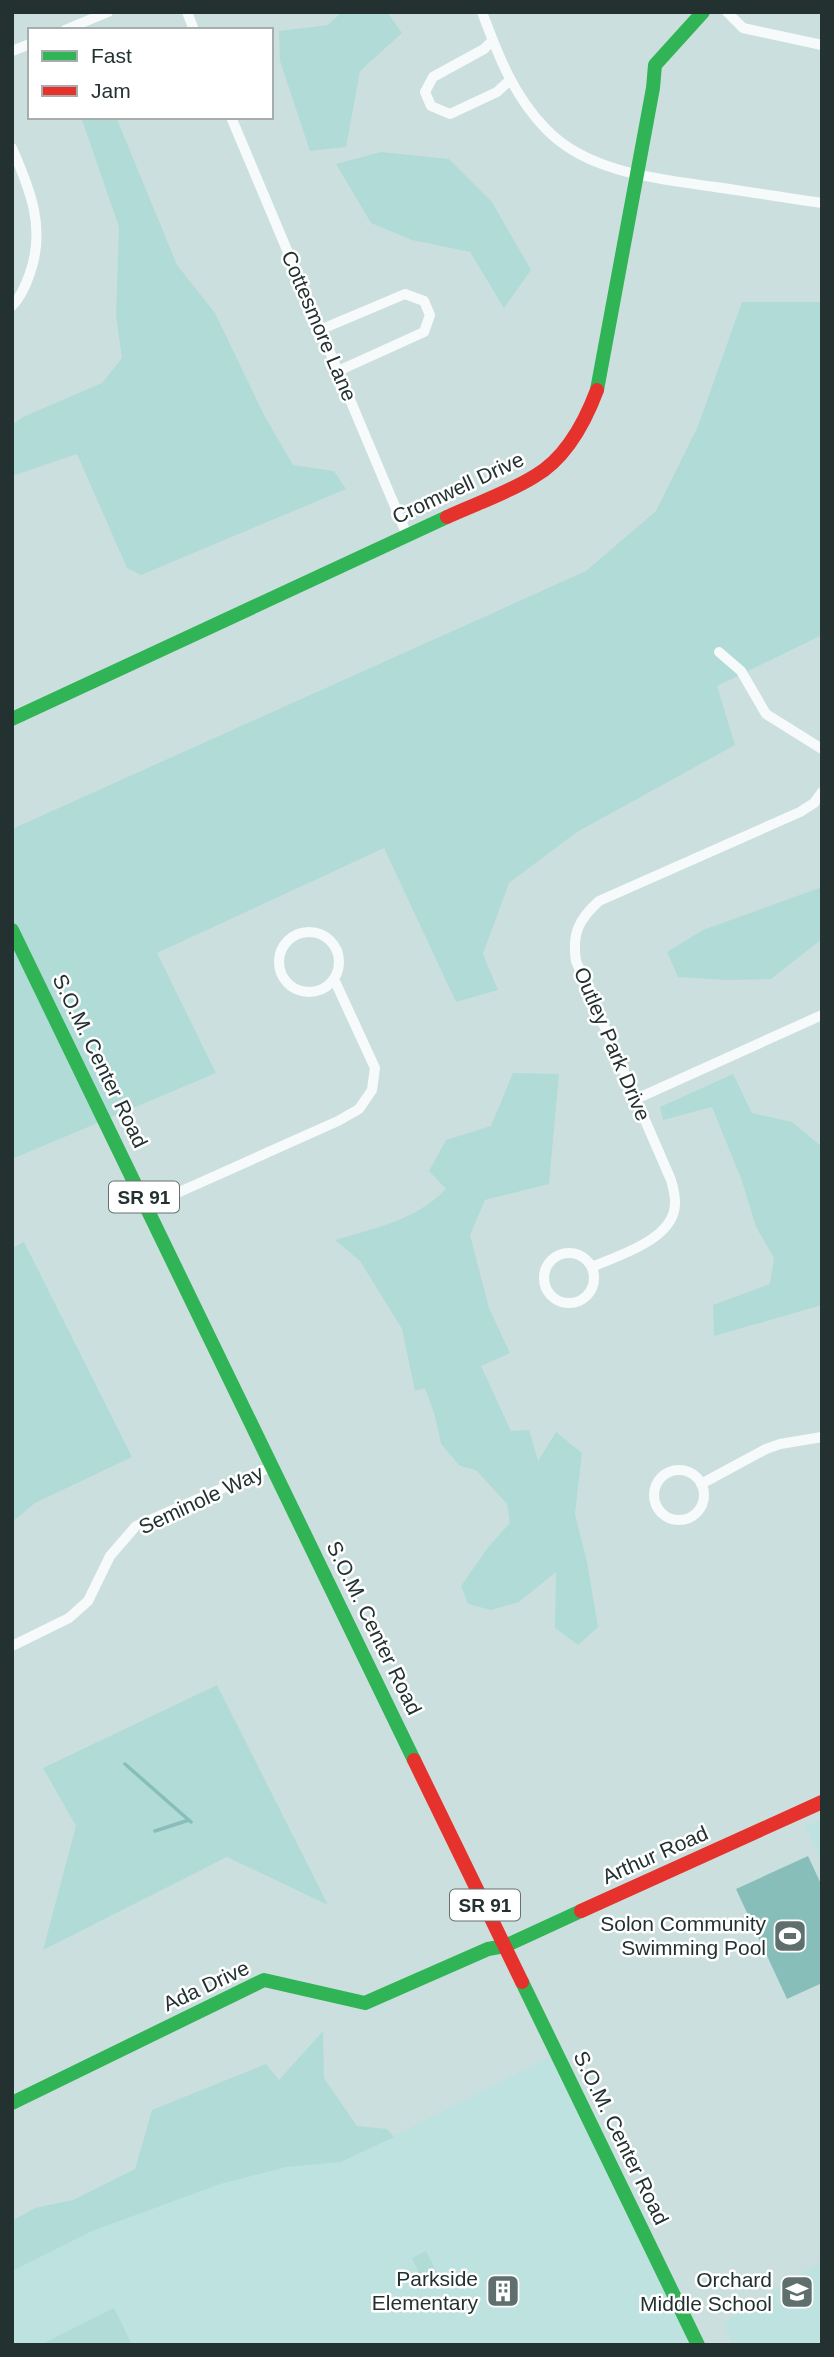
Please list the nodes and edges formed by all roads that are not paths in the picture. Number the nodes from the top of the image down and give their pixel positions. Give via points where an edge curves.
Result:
1 (108, 12) edge
2 (482, 12) edge
3 (703, 12) edge
4 (727, 12) edge
5 (70, 28) edge
6 (493, 40) junction
7 (822, 45) edge
8 (509, 81) junction
9 (232, 119) edge
10 (12, 148) edge
11 (635, 176) junction
12 (822, 203) edge
13 (12, 306) edge
14 (322, 329) junction
15 (338, 371) junction
16 (407, 536) junction
17 (719, 652) dead end
18 (12, 719) edge
19 (822, 749) edge
20 (822, 792) edge
21 (12, 930) edge
22 (334, 979) junction
23 (822, 1015) edge
24 (636, 1099) junction
25 (148, 1206) junction
26 (592, 1267) junction
27 (822, 1437) edge
28 (273, 1466) junction
29 (701, 1484) junction
30 (12, 1646) edge
31 (822, 1802) edge
32 (505, 1946) junction
33 (12, 2103) edge
34 (698, 2345) edge

1 - 5 street
2 - 6 street
3 - 11 street, Cromwell Drive via 655,65
4 - 7 street via 743,28
6 - 8 street
6 - 8 street via 433,76 425,92 431,106 450,114
8 - 11 street via 546,130 594,161
9 - 14 street, Cottesmore Lane
10 - 13 street via 35,206 38,229 36,257
11 - 12 street
11 - 16 street, Cromwell Drive via 600,382 574,440 536,476
14 - 15 street, Cottesmore Lane
14 - 15 street via 405,294 424,300 430,316 424,332
15 - 16 street, Cottesmore Lane
16 - 18 street, Cromwell Drive
17 - 19 street via 741,671 766,714
20 - 24 street, Outley Park Drive via 800,812 598,901 586,912 573,942 576,961
21 - 25 street, S.O.M. Center Road / SR 91
22 - 22 street via 339,959 330,941 312,932 302,933 280,951 279,971 291,987 319,991
22 - 25 street via 375,1068 372,1090 359,1109
23 - 24 street
24 - 26 street, Outley Park Drive via 671,1180 676,1204 669,1223 654,1239
25 - 28 street, S.O.M. Center Road / SR 91
26 - 26 street via 594,1283 579,1301 555,1299 545,1286 545,1269 556,1256 580,1255
27 - 29 street via 766,1449
28 - 30 street, Seminole Way via 136,1526 110,1556 88,1601 69,1618
28 - 32 street, S.O.M. Center Road / SR 91
29 - 29 street via 701,1506 692,1517 678,1520 658,1509 654,1494 667,1474 690,1473
31 - 32 street, Arthur Road
32 - 33 street, Ada Drive via 488,1949 365,2003 264,1980
32 - 34 street, S.O.M. Center Road / SR 91

